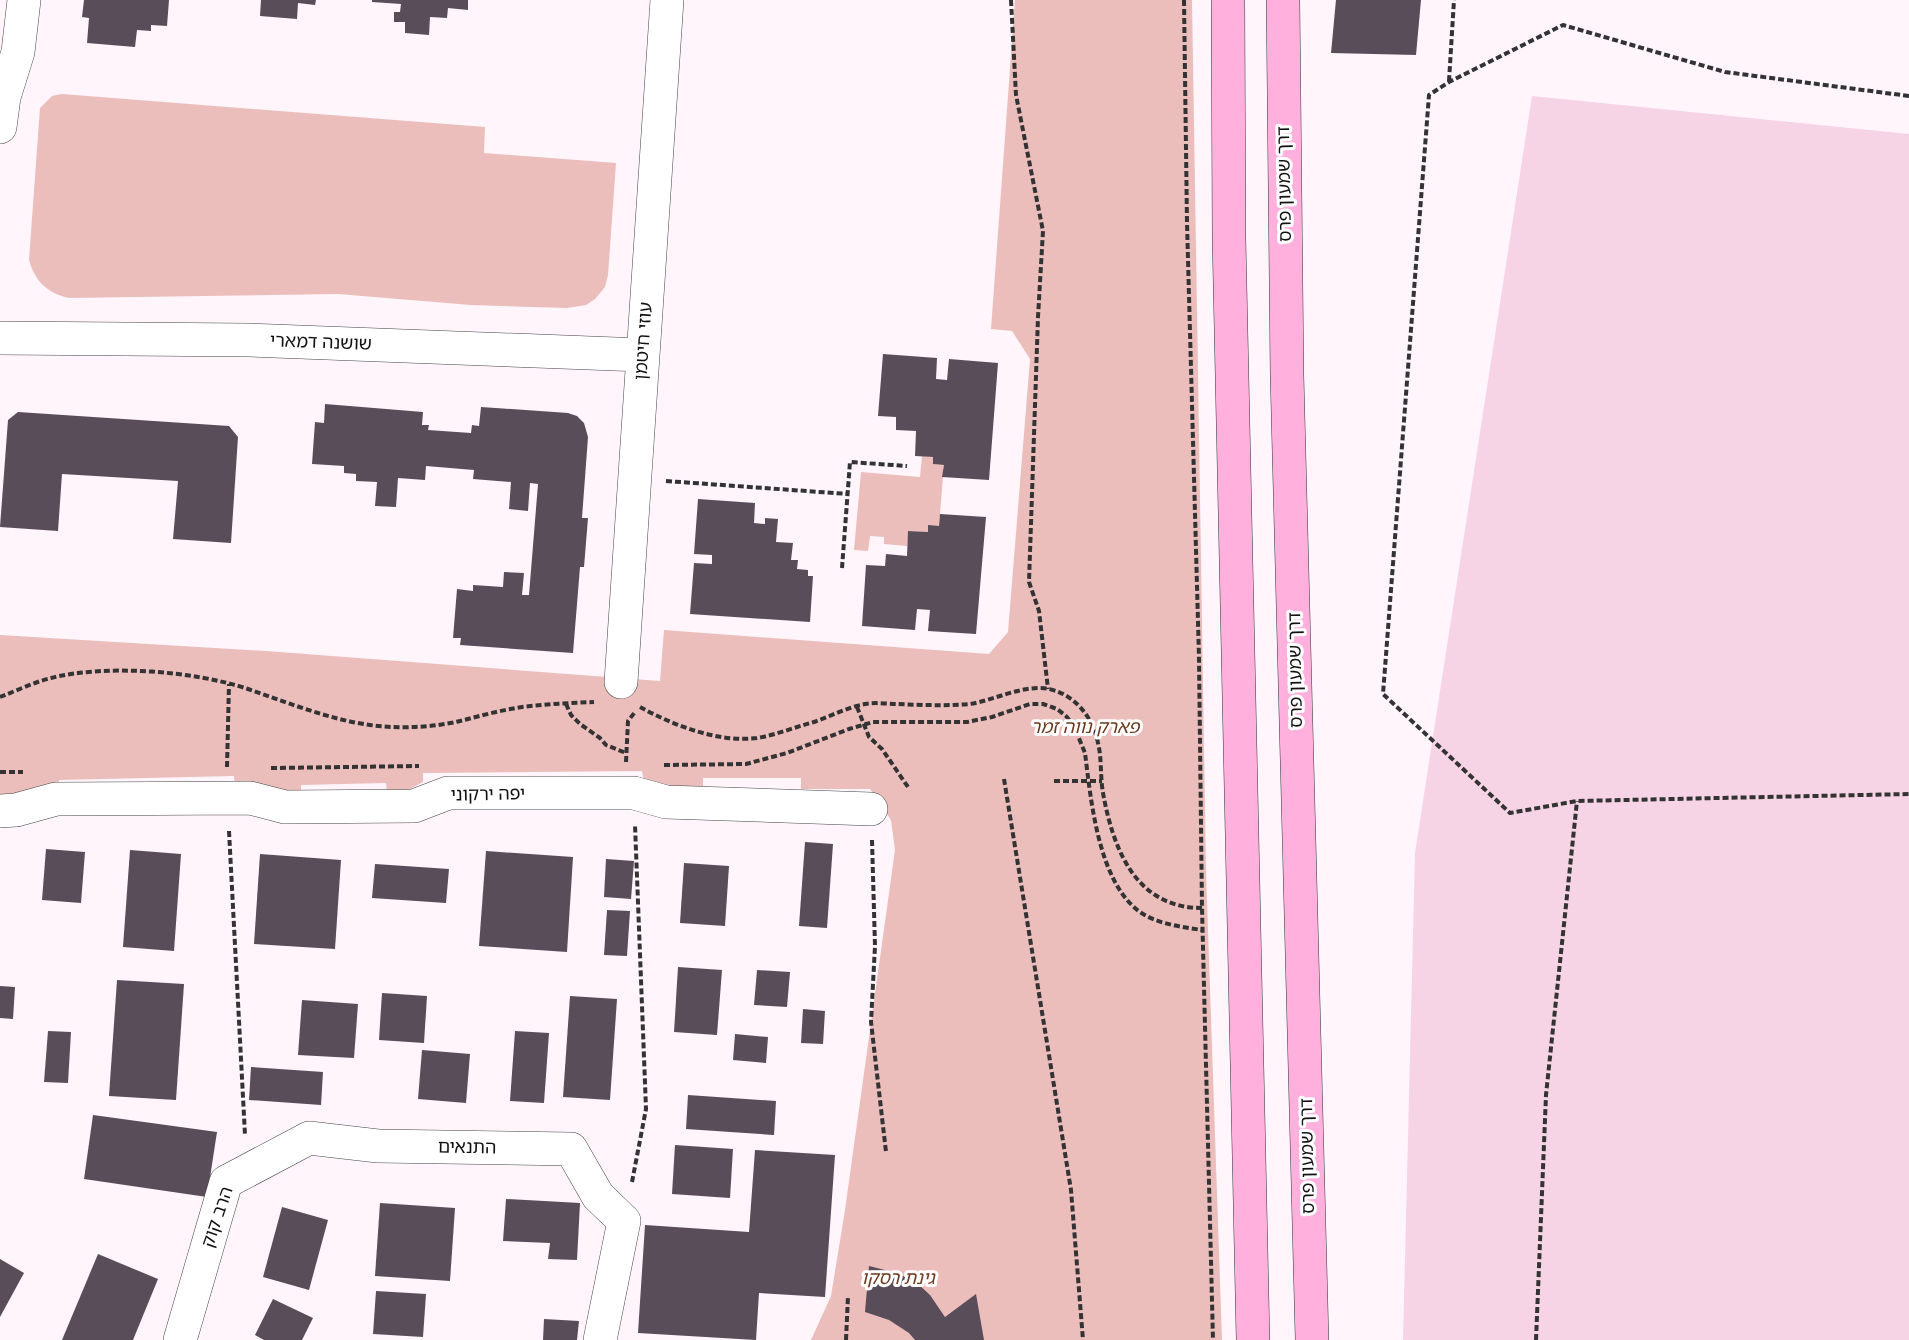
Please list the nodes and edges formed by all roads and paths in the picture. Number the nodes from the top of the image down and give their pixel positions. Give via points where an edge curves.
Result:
1 (24, 0) edge
2 (667, 0) edge
3 (1011, 0) edge
4 (1184, 0) edge
5 (1228, 0) edge
6 (1282, 0) edge
7 (1454, 0) edge
8 (1449, 82) junction
9 (1909, 96) edge
10 (0, 126) edge
11 (0, 338) edge
12 (642, 355) junction
13 (907, 466) dead end
14 (665, 481) dead end
15 (848, 494) junction
16 (842, 568) dead end
17 (621, 682) dead end
18 (229, 684) dead end
19 (1048, 689) dead end
20 (566, 704) dead end
21 (857, 707) dead end
22 (864, 725) junction
23 (627, 737) dead end
24 (626, 753) junction
25 (660, 765) dead end
26 (426, 766) dead end
27 (239, 768) dead end
28 (262, 768) dead end
29 (0, 772) edge
30 (24, 772) dead end
31 (632, 774) junction
32 (1004, 779) dead end
33 (1054, 781) dead end
34 (1089, 781) junction
35 (1102, 781) dead end
36 (227, 783) junction
37 (908, 787) dead end
38 (1909, 794) edge
39 (1577, 801) junction
40 (871, 809) joint
41 (0, 811) edge
42 (1114, 842) dead end
43 (1202, 908) junction
44 (1202, 930) junction
45 (309, 1138) joint
46 (886, 1152) dead end
47 (247, 1171) junction
48 (624, 1221) junction
49 (848, 1296) dead end
50 (180, 1340) edge
51 (600, 1340) edge
52 (846, 1340) edge
53 (1083, 1340) edge
54 (1213, 1340) edge
55 (1253, 1340) edge
56 (1312, 1340) edge
57 (1536, 1340) edge

1 - 10 street via 18,52 3,97
2 - 12 street, עוזי חיטמן
3 - 19 path via 1016,95 1043,231 1029,582 1039,611
4 - 43 path
5 - 55 street via 1229,238
6 - 56 street, דרך שמעון פרס via 1287,375
7 - 8 path
8 - 9 path via 1563,25 1725,72
8 - 39 path via 1429,95 1383,694 1510,813
11 - 12 street, שושנה דמארי via 270,340
12 - 17 street, עוזי חיטמן
13 - 15 path via 850,462
14 - 15 path
15 - 16 path
18 - 36 path
20 - 24 path via 580,724 606,745
21 - 22 path
22 - 25 path via 746,764
22 - 34 path via 966,722 1043,704 1057,709 1074,726 1085,753
22 - 37 path
23 - 24 path
24 - 31 path
26 - 28 path
27 - 36 path
29 - 30 path
31 - 36 street, יפה ירקוני via 448,793 414,806 285,807 250,798
31 - 40 street, יפה ירקוני via 666,802
31 - 48 path via 646,1109
32 - 53 path via 1071,1190
33 - 34 path
34 - 35 path
34 - 44 path via 1102,849 1122,893 1140,912 1156,920
36 - 41 street, יפה ירקוני via 56,799
36 - 47 path
38 - 39 path
39 - 57 path via 1546,1095
40 - 46 path via 875,946 871,1022
42 - 43 path via 1144,887 1168,902
43 - 44 path
44 - 54 path
45 - 47 street, הרב קוק
45 - 48 street, התנאים via 378,1146 571,1149 598,1196
47 - 50 street, הרב קוק via 226,1182
48 - 51 street
49 - 52 path

